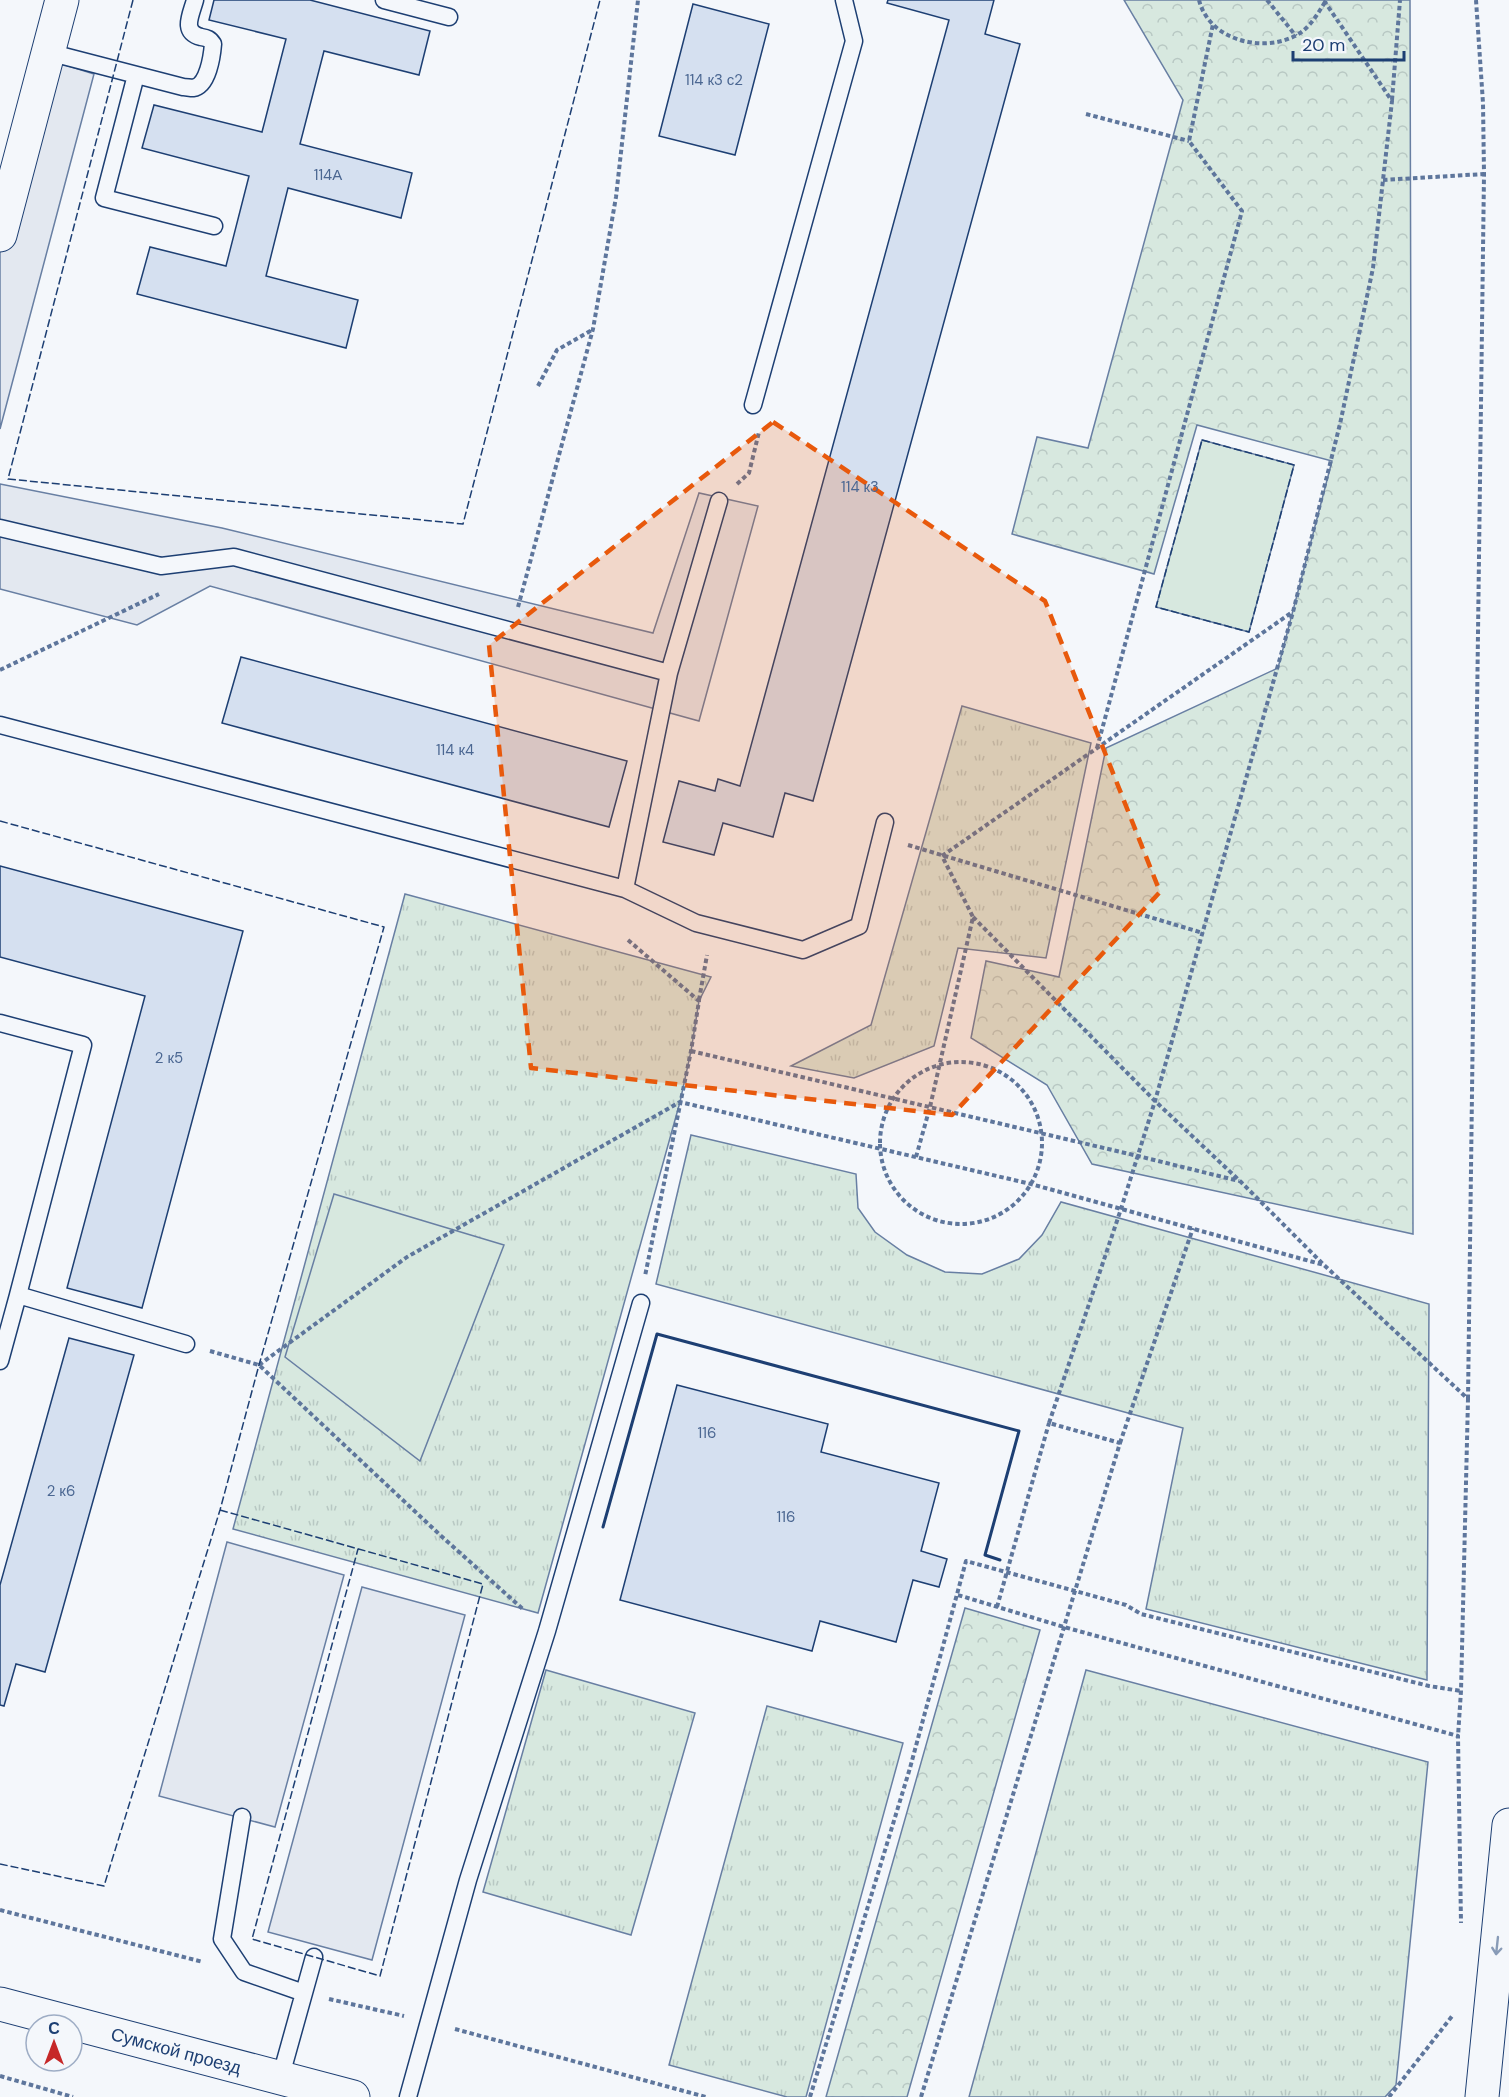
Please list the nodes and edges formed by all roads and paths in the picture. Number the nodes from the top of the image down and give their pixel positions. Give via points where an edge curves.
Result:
1 (62, 0) edge
2 (195, 0) edge
3 (384, 0) edge
4 (638, 0) edge
5 (844, 0) edge
6 (1199, 0) edge
7 (1268, 0) edge
8 (1400, 0) edge
9 (1476, 0) edge
10 (1325, 1) edge
11 (449, 17) dead end
12 (1213, 24) junction
13 (1296, 36) junction
14 (48, 52) junction
15 (136, 75) junction
16 (1392, 101) junction
17 (1086, 114) dead end
18 (1189, 141) junction
19 (1484, 174) junction
20 (1383, 180) junction
21 (214, 226) dead end
22 (0, 235) edge
23 (593, 329) junction
24 (538, 386) dead end
25 (753, 405) dead end
26 (760, 427) dead end
27 (748, 473) dead end
28 (719, 501) dead end
29 (0, 528) edge
30 (160, 593) dead end
31 (1293, 612) junction
32 (512, 630) junction
33 (0, 670) edge
34 (669, 673) junction
35 (0, 725) edge
36 (1097, 748) junction
37 (883, 830) joint
38 (942, 856) junction
39 (625, 889) junction
40 (973, 917) junction
41 (1203, 933) junction
42 (628, 940) dead end
43 (706, 959) dead end
44 (699, 1001) junction
45 (0, 1023) edge
46 (691, 1051) junction
47 (940, 1064) junction
48 (894, 1098) junction
49 (1155, 1101) junction
50 (680, 1102) junction
51 (930, 1107) junction
52 (1042, 1133) junction
53 (880, 1149) junction
54 (1138, 1156) junction
55 (916, 1157) junction
56 (1241, 1182) junction
57 (1031, 1184) junction
58 (1121, 1209) junction
59 (1193, 1228) junction
60 (1324, 1265) junction
61 (645, 1274) dead end
62 (18, 1295) junction
63 (641, 1303) dead end
64 (186, 1344) joint
65 (0, 1361) edge
66 (259, 1365) junction
67 (1468, 1399) junction
68 (1049, 1423) junction
69 (1120, 1443) junction
70 (1007, 1571) junction
71 (1076, 1590) junction
72 (958, 1595) junction
73 (997, 1607) junction
74 (1064, 1627) junction
75 (547, 1631) junction
76 (1461, 1691) junction
77 (1458, 1736) junction
78 (242, 1817) dead end
79 (1509, 1825) edge
80 (0, 1910) edge
81 (1461, 1934) dead end
82 (314, 1957) dead end
83 (244, 1972) junction
84 (304, 1993) junction
85 (0, 2004) edge
86 (35, 2013) edge
87 (1455, 2014) dead end
88 (24, 2020) edge
89 (0, 2022) edge
90 (430, 2022) junction
91 (84, 2026) edge
92 (0, 2076) edge
93 (280, 2079) junction
94 (73, 2097) edge
95 (352, 2097) edge
96 (408, 2097) edge
97 (706, 2097) edge
98 (810, 2097) edge
99 (921, 2097) edge
100 (1389, 2097) edge
101 (1482, 2097) edge

1 - 14 street
2 - 15 lane via 189,31 213,44 201,84 183,87
3 - 11 lane
4 - 23 path via 616,197
5 - 25 lane via 854,41
6 - 12 path
7 - 13 path
8 - 16 path
9 - 19 path
10 - 13 path via 1313,21
10 - 16 path
12 - 13 path via 1231,37 1252,44 1275,43
12 - 18 path
14 - 15 lane
14 - 22 street
15 - 21 lane via 104,198
16 - 20 path
17 - 18 path
18 - 36 path via 1242,211
19 - 20 path
19 - 67 path
20 - 31 path via 1373,268 1343,413
23 - 24 path via 557,350
23 - 32 path
26 - 27 path
28 - 34 lane
29 - 32 lane via 161,566 234,557
30 - 33 path
31 - 36 path
31 - 41 path
32 - 34 lane
34 - 39 lane
35 - 39 lane
36 - 38 path
37 - 38 path
37 - 39 lane via 860,926 803,950 696,923
38 - 40 path
38 - 41 path
40 - 47 path
40 - 49 path
41 - 49 path
42 - 44 path
43 - 44 path
44 - 46 path
45 - 62 lane via 83,1045
46 - 48 path
46 - 50 path
47 - 48 path via 924,1069 902,1086
47 - 51 path
47 - 52 path via 978,1062 1004,1072 1024,1090 1038,1114
48 - 51 path
48 - 53 path via 880,1133
49 - 54 path
49 - 56 path
50 - 53 path
50 - 61 path
50 - 66 path via 408,1257
51 - 52 path
51 - 55 path
52 - 54 path
52 - 57 path via 1039,1168
53 - 55 path
53 - 57 path via 890,1184 907,1203 929,1218 955,1224 981,1222 1006,1211
54 - 56 path
54 - 58 path
55 - 57 path
56 - 60 path
57 - 58 path
58 - 59 path
58 - 68 path
59 - 60 path
59 - 69 path
60 - 67 path
62 - 64 lane
62 - 65 lane
63 - 75 lane
64 - 66 path
66 - 75 path
67 - 76 path
68 - 69 path
68 - 70 path
69 - 71 path
70 - 71 path
70 - 72 path via 966,1561
70 - 73 path
71 - 74 path
71 - 76 path via 1126,1605 1141,1614
72 - 73 path
72 - 98 path
73 - 74 path
74 - 77 path
74 - 99 path
75 - 90 lane via 468,1880
76 - 77 path
77 - 81 path
78 - 83 lane via 222,1939
79 -> 101 street
80 - 83 path
82 - 84 lane
83 - 84 lane
84 - 90 path
84 - 93 lane
85 - 86 street, Сумской проезд
87 - 100 path
88 - 89 street
90 - 96 lane
90 - 97 path
91 - 93 street, Сумской проезд
92 - 94 path
93 - 95 street, Сумской проезд

